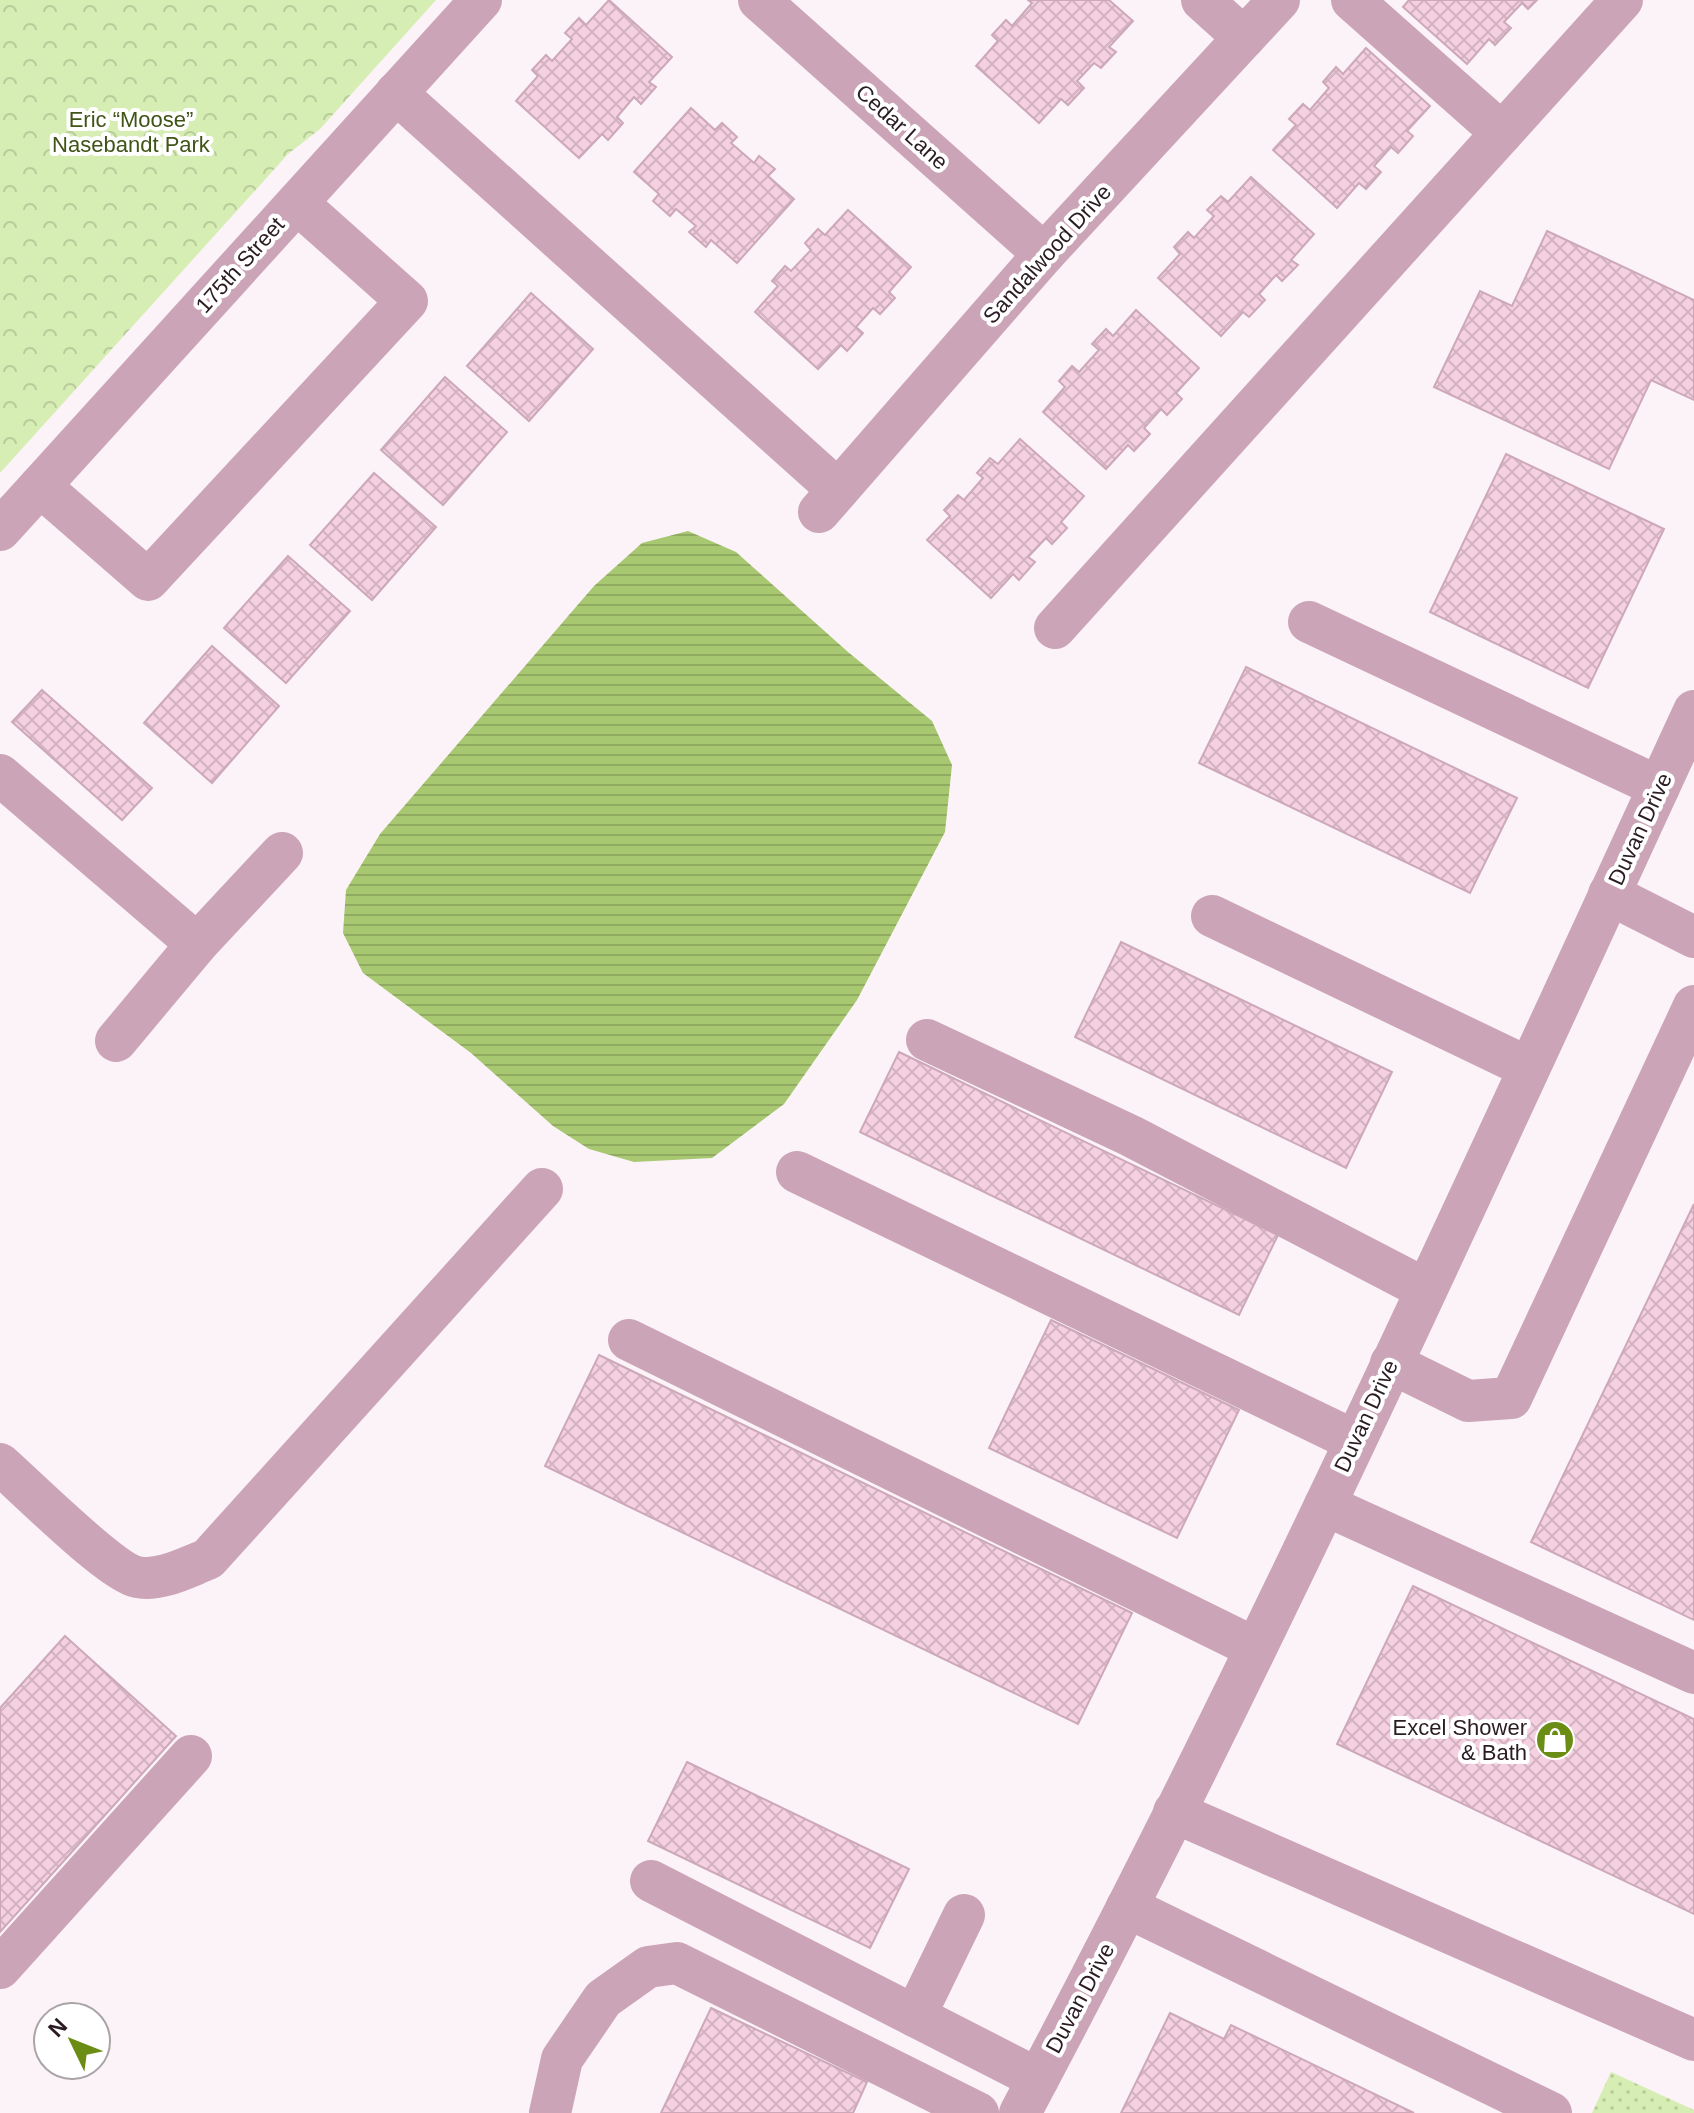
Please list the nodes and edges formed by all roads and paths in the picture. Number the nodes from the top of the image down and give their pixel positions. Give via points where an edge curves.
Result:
1 (481, 0) edge
2 (759, 0) edge
3 (1202, 0) edge
4 (1279, 0) edge
5 (1352, 0) edge
6 (1622, 0) edge
7 (1244, 38) junction
8 (396, 93) junction
9 (1502, 133) junction
10 (297, 203) junction
11 (1044, 254) junction
12 (40, 486) junction
13 (0, 530) edge
14 (1309, 622) dead end
15 (1055, 628) dead end
16 (1692, 722) edge
17 (0, 775) edge
18 (1659, 787) junction
19 (282, 853) dead end
20 (1609, 894) junction
21 (1212, 916) dead end
22 (1694, 937) edge
23 (197, 944) junction
24 (1694, 1006) edge
25 (927, 1040) dead end
26 (116, 1041) dead end
27 (1529, 1068) junction
28 (797, 1172) dead end
29 (542, 1189) dead end
30 (1425, 1289) junction
31 (629, 1340) dead end
32 (1391, 1363) junction
33 (1355, 1441) junction
34 (0, 1464) edge
35 (1325, 1505) junction
36 (1255, 1648) junction
37 (1694, 1673) edge
38 (191, 1756) dead end
39 (1174, 1812) junction
40 (651, 1881) dead end
41 (1127, 1907) junction
42 (964, 1915) dead end
43 (0, 1968) edge
44 (915, 2016) junction
45 (1694, 2040) edge
46 (1029, 2096) edge
47 (550, 2113) edge
48 (978, 2113) edge
49 (1551, 2113) edge

1 - 8 street, 175th Street
2 - 11 street, Cedar Lane
3 - 7 street
4 - 7 street, Sandalwood Drive
5 - 9 street
6 - 9 street
7 - 11 street, Sandalwood Drive
8 - 10 street, 175th Street
8 - 11 street, Sandalwood Drive via 828,501
9 - 15 street
10 - 12 street, 175th Street
10 - 12 street via 407,301 148,580
12 - 13 street, 175th Street
14 - 18 street
16 - 18 street, Duvan Drive
17 - 23 street
18 - 20 street, Duvan Drive
19 - 23 street
20 - 22 street
20 - 27 street, Duvan Drive
21 - 27 street
23 - 26 street
24 - 32 street via 1511,1398 1468,1401
25 - 30 street via 1131,1136
27 - 30 street, Duvan Drive
28 - 33 street
29 - 34 street via 208,1559 168,1575 136,1577 102,1556
30 - 32 street, Duvan Drive
31 - 36 street
32 - 33 street, Duvan Drive
33 - 35 street, Duvan Drive
35 - 36 street, Duvan Drive
35 - 37 street
36 - 39 street, Duvan Drive
38 - 43 street
39 - 41 street, Duvan Drive
39 - 45 street
40 - 44 street
41 - 46 street, Duvan Drive
41 - 49 street
42 - 44 street
44 - 46 street
47 - 48 street via 562,2059 603,1999 648,1967 677,1963

